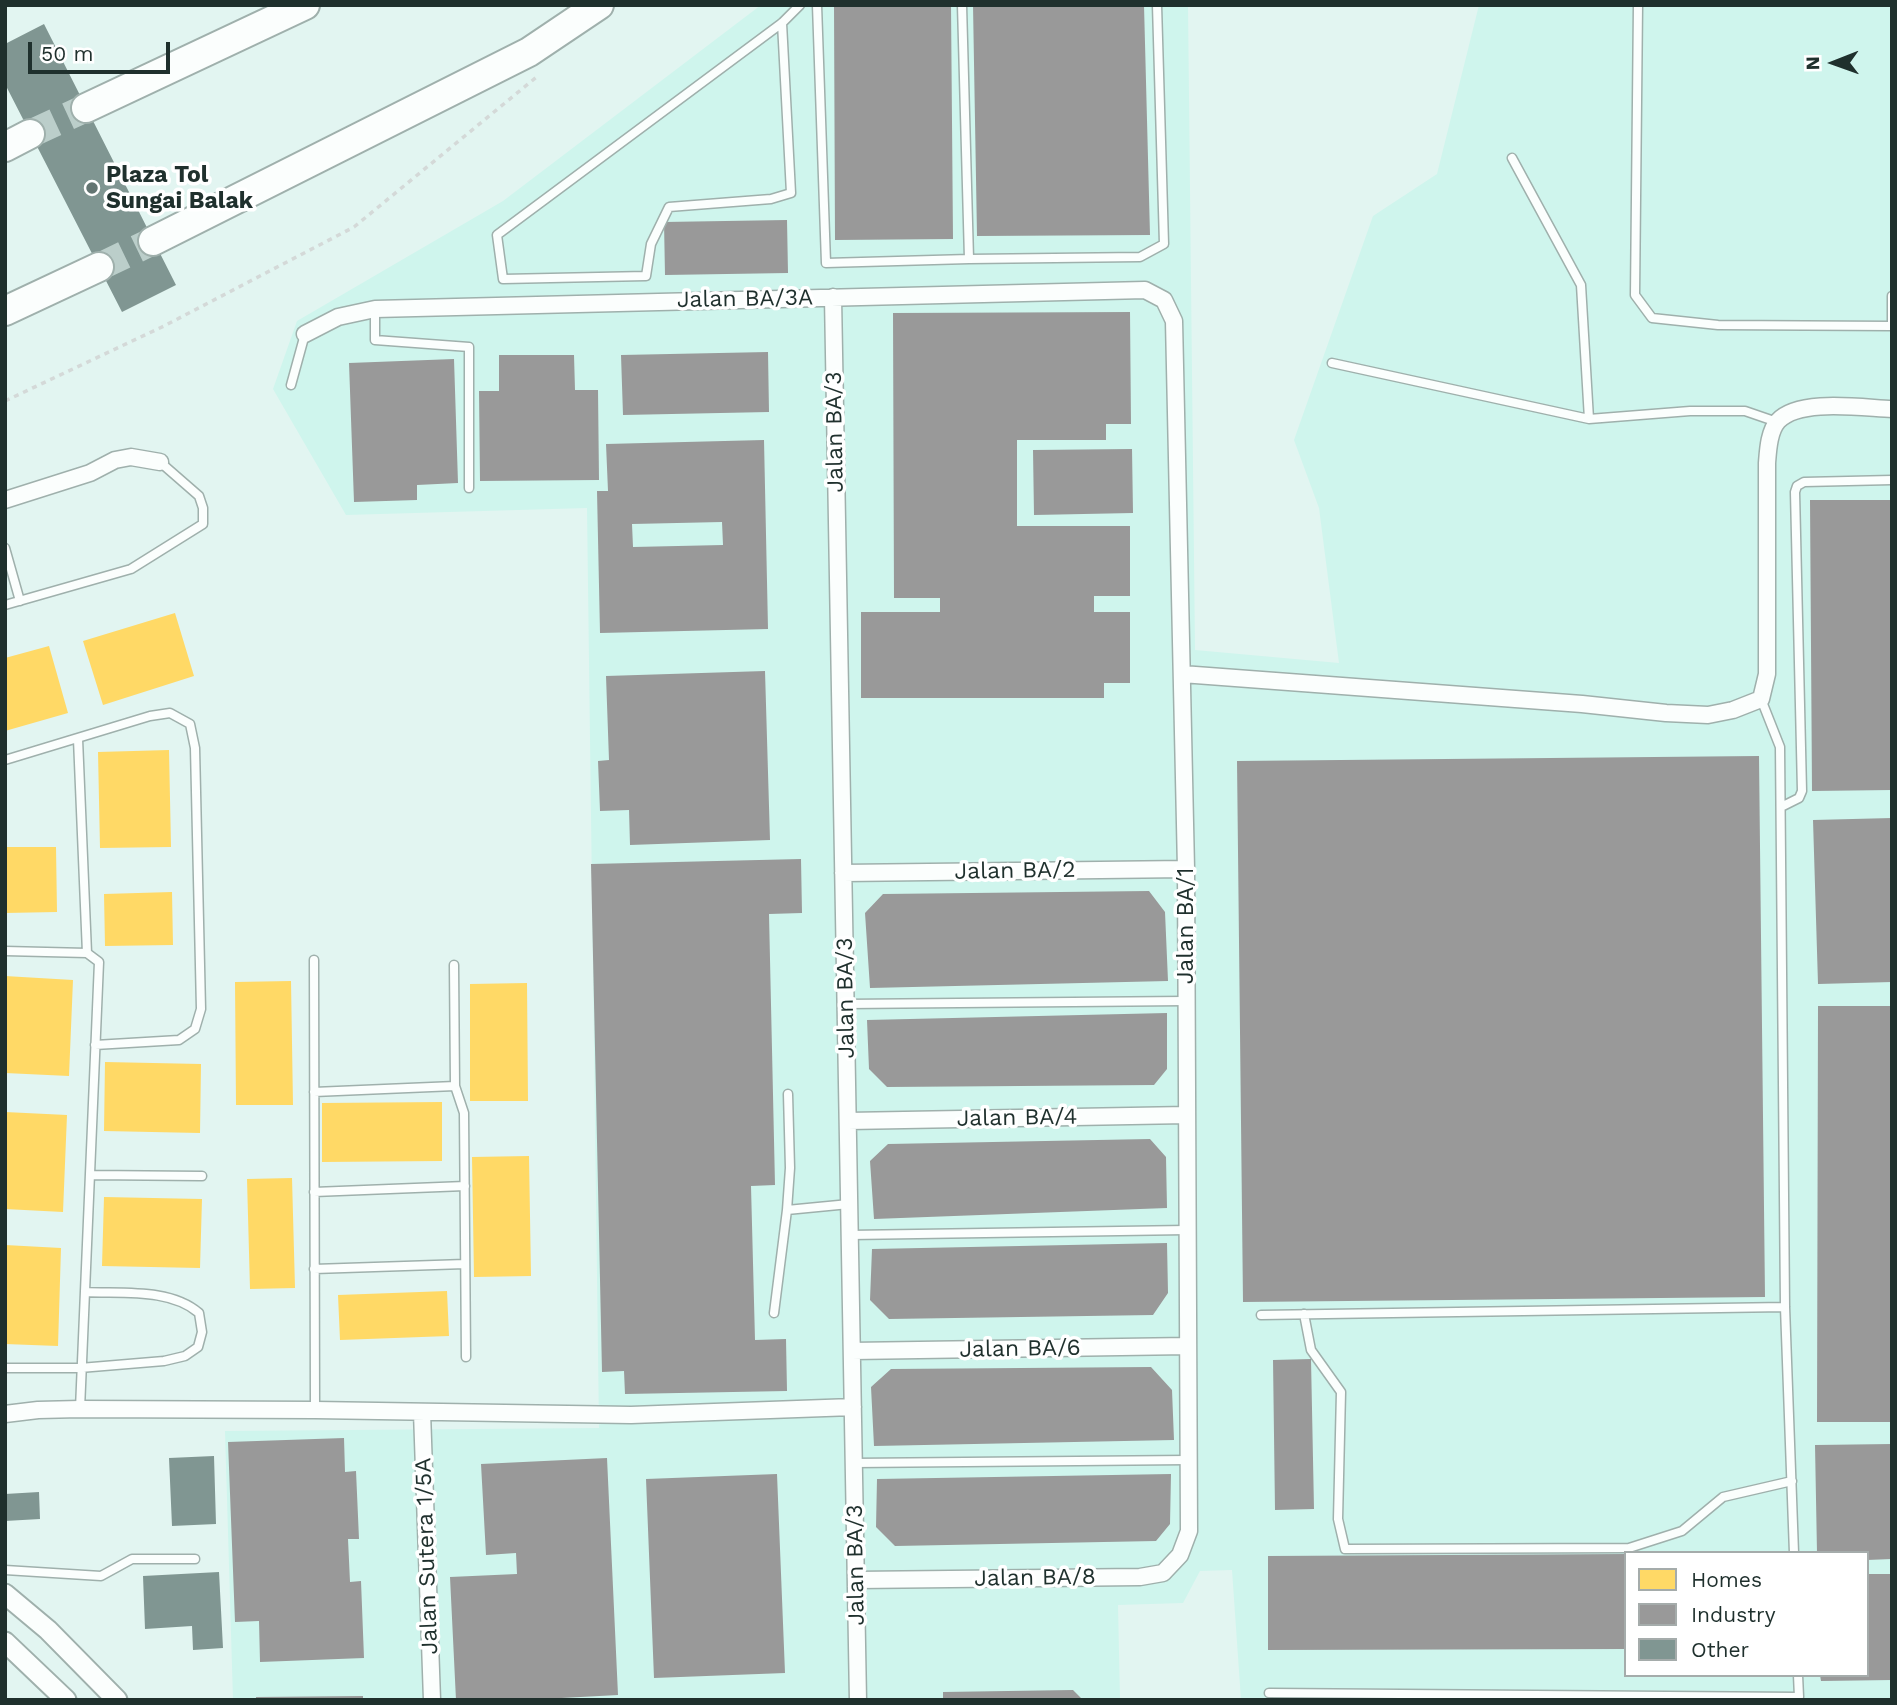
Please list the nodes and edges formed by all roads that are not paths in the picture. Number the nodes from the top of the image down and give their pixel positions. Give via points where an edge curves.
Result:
1 (305, 5) edge
2 (599, 5) edge
3 (800, 5) edge
4 (817, 5) edge
5 (962, 5) edge
6 (1157, 5) edge
7 (1639, 5) edge
8 (782, 23) junction
9 (86, 108) tunnel mouth
10 (1512, 158) dead end
11 (153, 241) tunnel mouth
12 (969, 259) junction
13 (99, 267) tunnel mouth
14 (1892, 296) edge
15 (833, 297) junction
16 (375, 309) junction
17 (5, 311) edge
18 (1174, 321) joint
19 (1892, 326) edge
20 (305, 334) joint
21 (1332, 363) dead end
22 (291, 385) dead end
23 (1892, 409) edge
24 (1589, 419) junction
25 (1777, 422) junction
26 (160, 462) joint
27 (1892, 480) edge
28 (469, 488) dead end
29 (5, 500) edge
30 (5, 548) edge
31 (20, 601) junction
32 (5, 605) edge
33 (1182, 674) junction
34 (1761, 699) junction
35 (78, 739) junction
36 (5, 760) edge
37 (1781, 807) junction
38 (1186, 869) junction
39 (843, 873) junction
40 (5, 951) edge
41 (87, 953) junction
42 (314, 960) dead end
43 (454, 965) dead end
44 (1186, 1001) junction
45 (846, 1004) junction
46 (95, 1045) junction
47 (455, 1086) junction
48 (314, 1092) junction
49 (788, 1094) dead end
50 (1187, 1115) junction
51 (848, 1121) junction
52 (90, 1175) junction
53 (202, 1176) dead end
54 (465, 1186) junction
55 (314, 1192) junction
56 (849, 1204) junction
57 (787, 1210) junction
58 (1187, 1230) junction
59 (850, 1235) junction
60 (465, 1264) junction
61 (314, 1269) junction
62 (86, 1292) junction
63 (1786, 1307) junction
64 (774, 1313) dead end
65 (1304, 1314) junction
66 (1261, 1315) dead end
67 (1188, 1346) junction
68 (852, 1351) junction
69 (466, 1357) dead end
70 (5, 1368) edge
71 (80, 1368) junction
72 (853, 1407) junction
73 (80, 1409) junction
74 (315, 1410) junction
75 (422, 1412) junction
76 (5, 1415) edge
77 (1188, 1460) junction
78 (854, 1463) junction
79 (1792, 1481) junction
80 (1189, 1531) joint
81 (1794, 1551) edge
82 (195, 1559) dead end
83 (5, 1570) edge
84 (856, 1580) junction
85 (5, 1594) edge
86 (5, 1642) edge
87 (1798, 1677) edge
88 (1269, 1693) dead end
89 (66, 1700) edge
90 (117, 1700) edge
91 (432, 1700) edge
92 (858, 1700) edge

1 - 9 highway via 270,17
2 - 11 highway via 529,52
3 - 8 lane
4 - 12 lane via 826,263
5 - 12 lane
6 - 12 lane via 1164,244 1140,257
7 - 19 lane via 1636,295 1652,318 1717,325
8 - 8 lane via 497,235 503,279 646,276 651,244 669,207 771,199 791,193
10 - 24 lane via 1581,285
13 - 17 highway
14 - 19 lane
15 - 16 street, Jalan BA/3A
15 - 18 street, Jalan BA/3A via 1145,290 1164,300
15 - 39 street, Jalan BA/3
16 - 20 street, Jalan BA/3A via 338,317
16 - 28 lane via 375,341 469,347
18 - 33 street, Jalan BA/1
20 - 22 lane
21 - 24 lane
23 - 25 street via 1810,407 1791,411
24 - 25 lane via 1745,411
25 - 34 street via 1767,463 1767,674
26 - 29 street via 131,457 115,460 90,473
26 - 31 lane via 199,496 203,524 131,569
27 - 37 lane via 1804,482 1797,486 1802,791
30 - 31 lane
31 - 32 lane
33 - 34 street via 1708,715
33 - 38 street, Jalan BA/1
34 - 37 lane via 1780,747
35 - 36 lane
35 - 41 lane
35 - 46 lane via 170,713 190,724 195,748 201,1009 195,1029 169,1042
37 - 63 lane
38 - 39 street, Jalan BA/2
38 - 44 street, Jalan BA/1
39 - 45 street, Jalan BA/3
40 - 41 lane
41 - 46 lane via 99,962
42 - 48 lane
43 - 47 lane
44 - 45 lane
44 - 50 street, Jalan BA/1
45 - 51 street, Jalan BA/3
46 - 52 lane
47 - 48 lane
47 - 54 lane via 464,1113
48 - 55 lane
49 - 57 lane
50 - 51 street, Jalan BA/4
50 - 58 street, Jalan BA/1
51 - 56 street, Jalan BA/3
52 - 53 lane
52 - 62 lane
54 - 55 lane
54 - 60 lane
55 - 61 lane
56 - 57 lane
56 - 59 street, Jalan BA/3
57 - 64 lane
58 - 59 lane
58 - 67 street, Jalan BA/1
59 - 68 street, Jalan BA/3
60 - 61 lane
60 - 69 lane
61 - 74 lane
62 - 71 lane
62 - 71 lane via 166,1297 187,1303 199,1313 202,1332 198,1347 185,1356
63 - 65 lane
63 - 79 lane
65 - 66 lane
65 - 79 lane via 1311,1350 1341,1392 1338,1519 1345,1549 1629,1548 1682,1531 1723,1497
67 - 68 street, Jalan BA/6
67 - 77 street, Jalan BA/1
68 - 72 street, Jalan BA/3
70 - 71 lane
71 - 73 lane
72 - 75 street via 631,1415
72 - 78 street, Jalan BA/3
73 - 74 street
73 - 76 street
74 - 75 street
75 - 91 street, Jalan Sutera 1/5A
77 - 78 lane
77 - 80 street, Jalan BA/1
78 - 84 street, Jalan BA/3
79 - 81 lane
80 - 84 street, Jalan BA/8 via 1180,1555 1163,1573 1140,1577
82 - 83 lane via 132,1559 102,1576
84 - 92 street, Jalan BA/3
85 - 90 street via 48,1629
86 - 89 street
87 - 88 lane via 1799,1697

